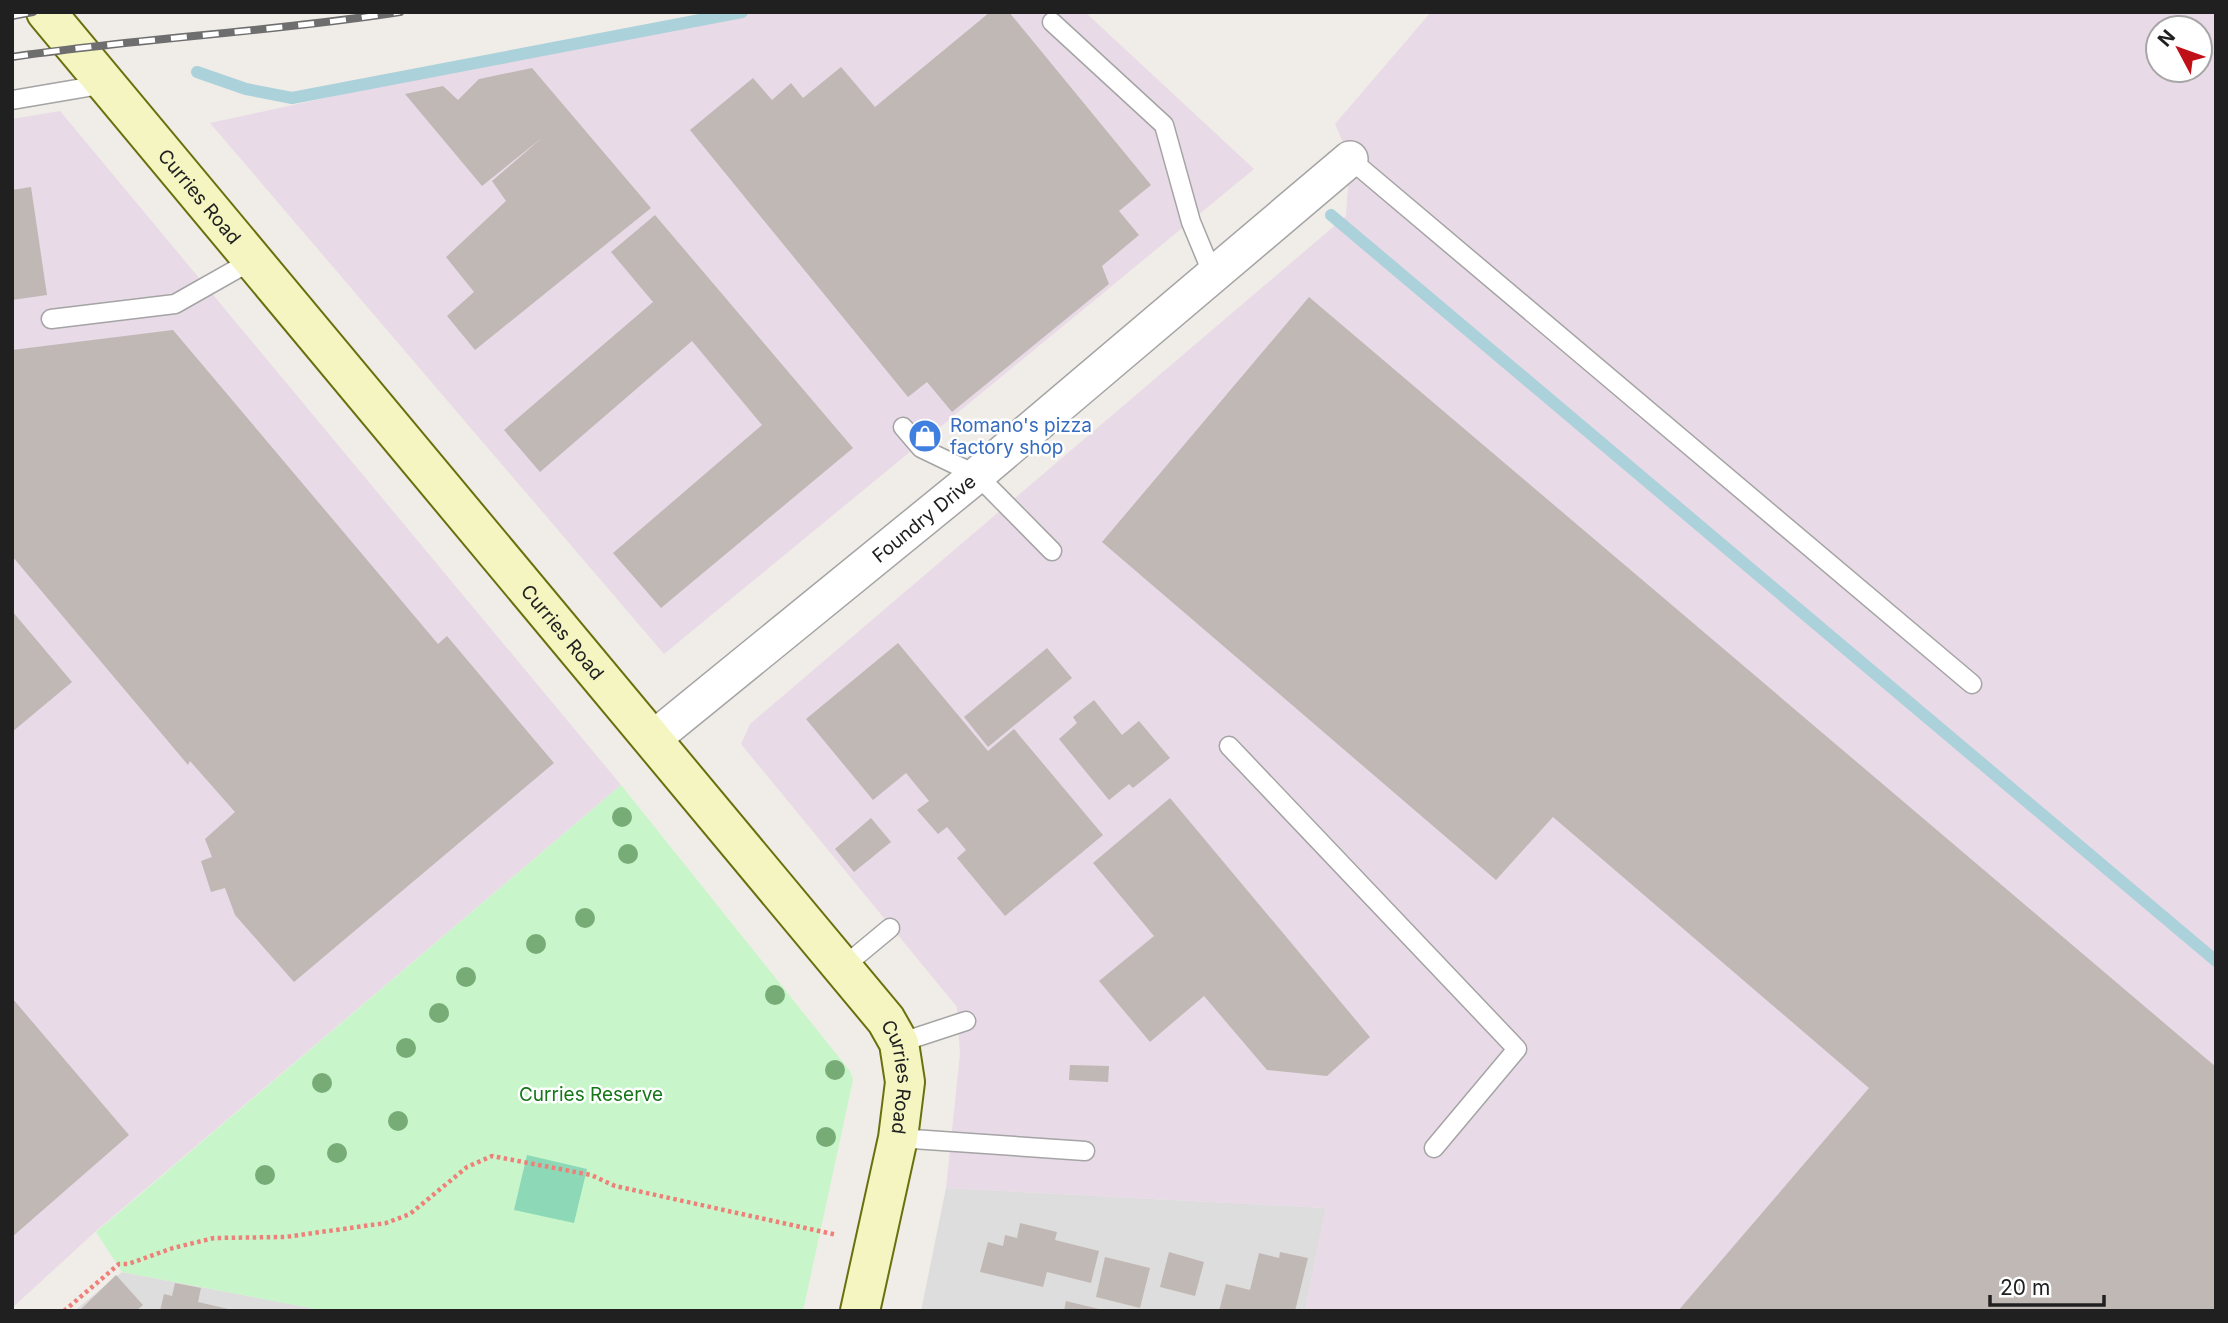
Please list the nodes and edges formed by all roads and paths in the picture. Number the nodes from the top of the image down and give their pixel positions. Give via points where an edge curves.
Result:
1 (46, 12) edge
2 (1052, 22) dead end
3 (106, 84) junction
4 (12, 100) edge
5 (1350, 159) joint
6 (251, 261) junction
7 (1213, 275) junction
8 (51, 319) dead end
9 (903, 427) dead end
10 (976, 475) junction
11 (1052, 551) dead end
12 (1972, 684) dead end
13 (654, 738) junction
14 (1229, 746) dead end
15 (890, 928) dead end
16 (843, 967) junction
17 (966, 1021) dead end
18 (899, 1043) junction
19 (898, 1138) junction
20 (1434, 1148) dead end
21 (1085, 1151) dead end
22 (875, 1243) junction
23 (64, 1311) edge
24 (860, 1311) edge

1 - 3 street, Curries Road
2 - 7 lane via 1164,125 1191,222
3 - 4 lane
3 - 6 street, Curries Road
5 - 7 street, Foundry Drive
5 - 12 lane
6 - 8 lane via 175,304
6 - 13 street, Curries Road
7 - 10 street, Foundry Drive
9 - 10 lane via 921,448
10 - 11 lane
10 - 13 street, Foundry Drive
13 - 16 street, Curries Road
14 - 20 lane via 1517,1049
15 - 16 lane
16 - 18 street, Curries Road
17 - 18 lane
18 - 19 street, Curries Road via 905,1082
19 - 21 lane
19 - 22 street, Curries Road
22 - 23 path via 492,1156 467,1167 410,1214 386,1223 285,1237 214,1238 173,1248 119,1264
22 - 24 street, Curries Road

